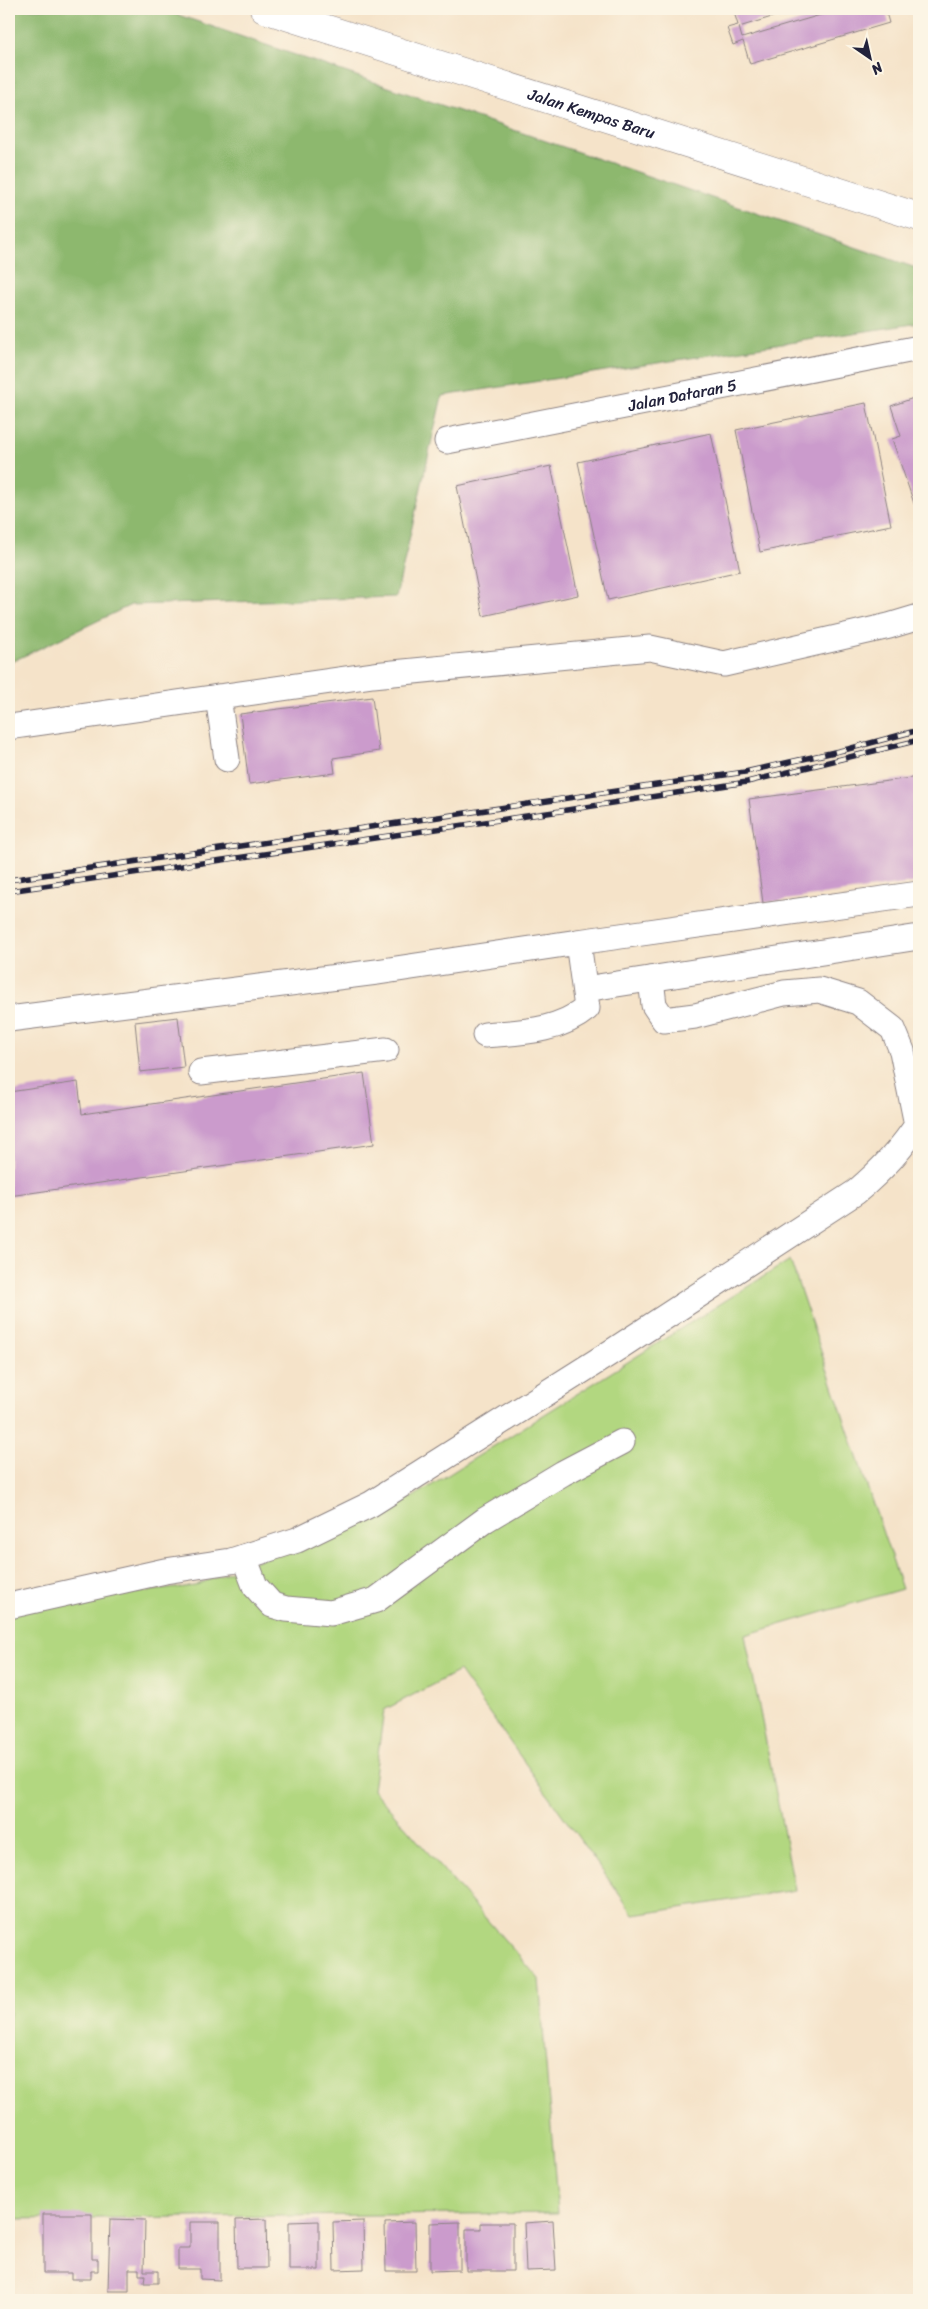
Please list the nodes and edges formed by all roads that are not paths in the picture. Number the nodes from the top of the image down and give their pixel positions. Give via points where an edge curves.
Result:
1 (264, 9) edge
2 (919, 218) edge
3 (919, 348) edge
4 (447, 441) dead end
5 (919, 617) edge
6 (218, 697) junction
7 (9, 727) edge
8 (227, 759) dead end
9 (919, 894) edge
10 (919, 937) edge
11 (578, 942) junction
12 (650, 979) junction
13 (585, 989) junction
14 (9, 1018) edge
15 (485, 1035) dead end
16 (386, 1050) dead end
17 (201, 1072) dead end
18 (918, 1123) edge
19 (622, 1442) dead end
20 (244, 1557) junction
21 (9, 1606) edge

1 - 2 main road, Jalan Kempas Baru
3 - 4 street, Jalan Dataran 5
5 - 6 street via 724,664 650,648 373,675
6 - 7 street
6 - 8 street
9 - 11 street
10 - 12 street
11 - 13 street
11 - 14 street via 377,972
12 - 13 street
12 - 18 street via 654,1005 664,1020 695,1016 784,993 819,990 858,1002 893,1029 902,1052
13 - 15 street via 587,1008 573,1020 534,1031
16 - 17 street
18 - 20 street via 885,1166 856,1192 605,1356 371,1504 297,1540
19 - 20 street via 485,1520 376,1600 331,1613 286,1609 272,1604 255,1586
20 - 21 street

